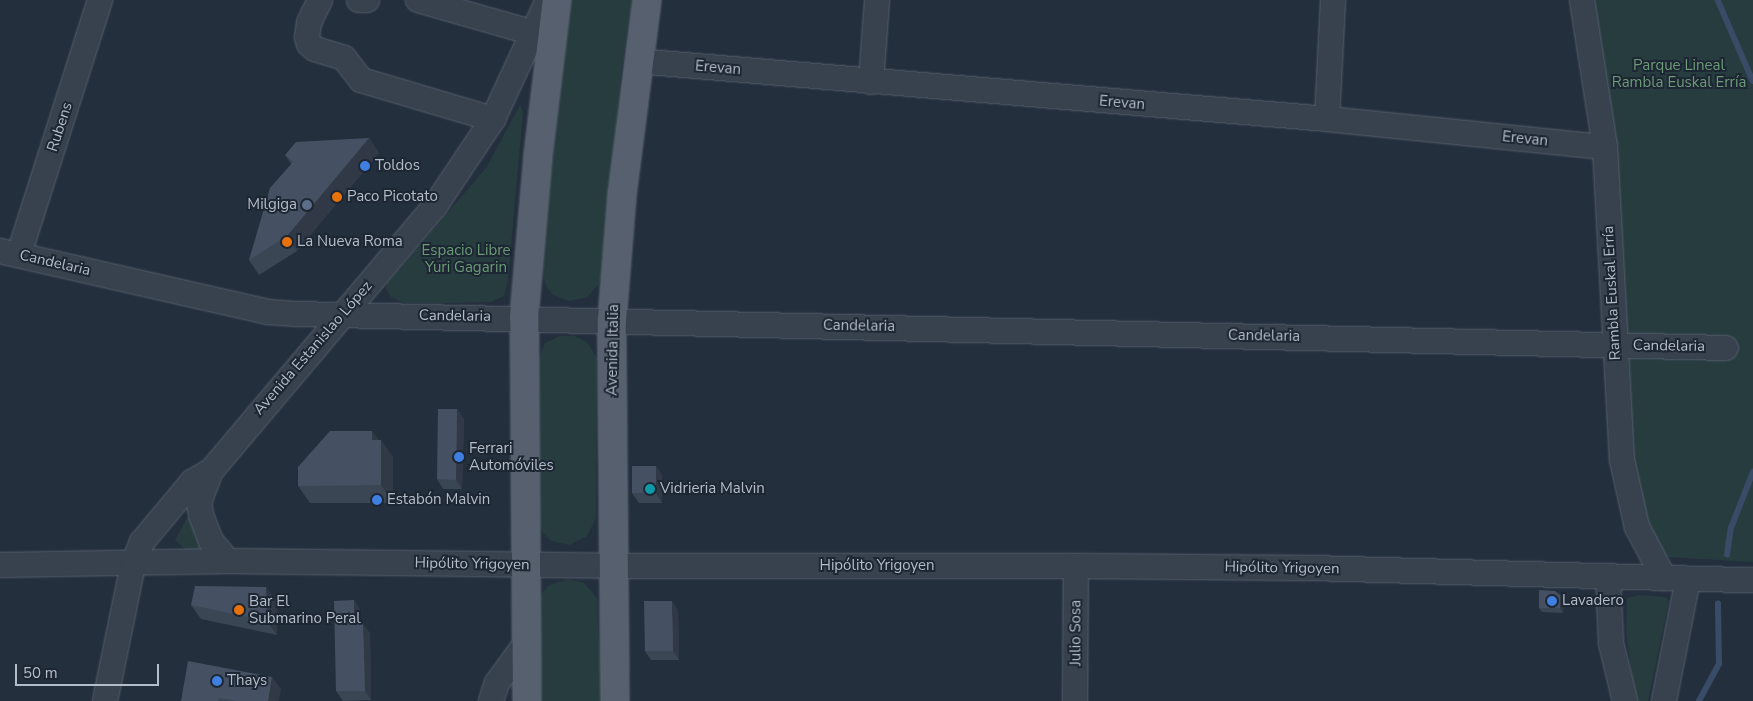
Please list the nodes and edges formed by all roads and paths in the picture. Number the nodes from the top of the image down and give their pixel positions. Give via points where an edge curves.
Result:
1 (100, 0) edge
2 (320, 0) edge
3 (359, 0) edge
4 (367, 0) edge
5 (418, 0) edge
6 (548, 0) edge
7 (556, 0) edge
8 (647, 0) edge
9 (877, 0) edge
10 (1334, 0) edge
11 (1582, 0) edge
12 (534, 33) junction
13 (638, 61) junction
14 (871, 82) junction
15 (493, 118) junction
16 (1327, 119) junction
17 (1606, 147) junction
18 (10, 253) edge
19 (343, 314) junction
20 (524, 317) junction
21 (612, 320) junction
22 (1614, 345) junction
23 (1726, 348) dead end
24 (211, 471) junction
25 (228, 561) junction
26 (523, 564) junction
27 (0, 565) edge
28 (132, 565) junction
29 (612, 566) junction
30 (1076, 566) junction
31 (1608, 576) junction
32 (1664, 578) junction
33 (1688, 579) junction
34 (1753, 580) edge
35 (526, 643) junction
36 (105, 701) edge
37 (491, 701) edge
38 (527, 701) edge
39 (615, 701) edge
40 (1076, 701) edge
41 (1625, 701) edge
42 (1664, 701) edge

1 - 18 street, Rubens
2 - 15 street via 309,23 307,36 315,49 344,58 361,80
3 - 4 street
5 - 12 street
6 - 12 street, Avenida Estanislao López
7 - 20 main road
8 - 13 main road, Avenida Italia
9 - 14 street
10 - 16 street
11 - 17 street, Rambla Euskal Erría
12 - 15 street, Avenida Estanislao López
13 - 14 street, Erevan
13 - 21 main road, Avenida Italia via 622,195
14 - 16 street, Erevan
15 - 19 street, Avenida Estanislao López via 435,206
16 - 17 street, Erevan
17 - 22 street, Rambla Euskal Erría
18 - 19 street, Candelaria via 268,312
19 - 20 street, Candelaria
19 - 24 street, Avenida Estanislao López
20 - 21 street, Candelaria
20 - 26 main road
21 - 22 street, Candelaria
21 - 29 main road, Avenida Italia
22 - 23 street, Candelaria
22 - 32 street, Rambla Euskal Erría via 1622,460 1630,506 1637,527
24 - 25 street via 200,502 201,515 211,541
24 - 28 street, Avenida Estanislao López via 192,482 148,534
25 - 26 street, Hipólito Yrigoyen
25 - 28 street, Hipólito Yrigoyen
26 - 29 street, Hipólito Yrigoyen
26 - 35 main road
27 - 28 street, Hipólito Yrigoyen
28 - 36 street, Avenida Estanislao López
29 - 30 street, Hipólito Yrigoyen
29 - 39 main road, Avenida Italia
30 - 31 street, Hipólito Yrigoyen
30 - 40 street, Julio Sosa
31 - 32 street, Hipólito Yrigoyen
31 - 41 street via 1612,643
32 - 33 street, Hipólito Yrigoyen
33 - 34 street, Hipólito Yrigoyen
33 - 42 street
35 - 37 street via 497,683
35 - 38 main road

